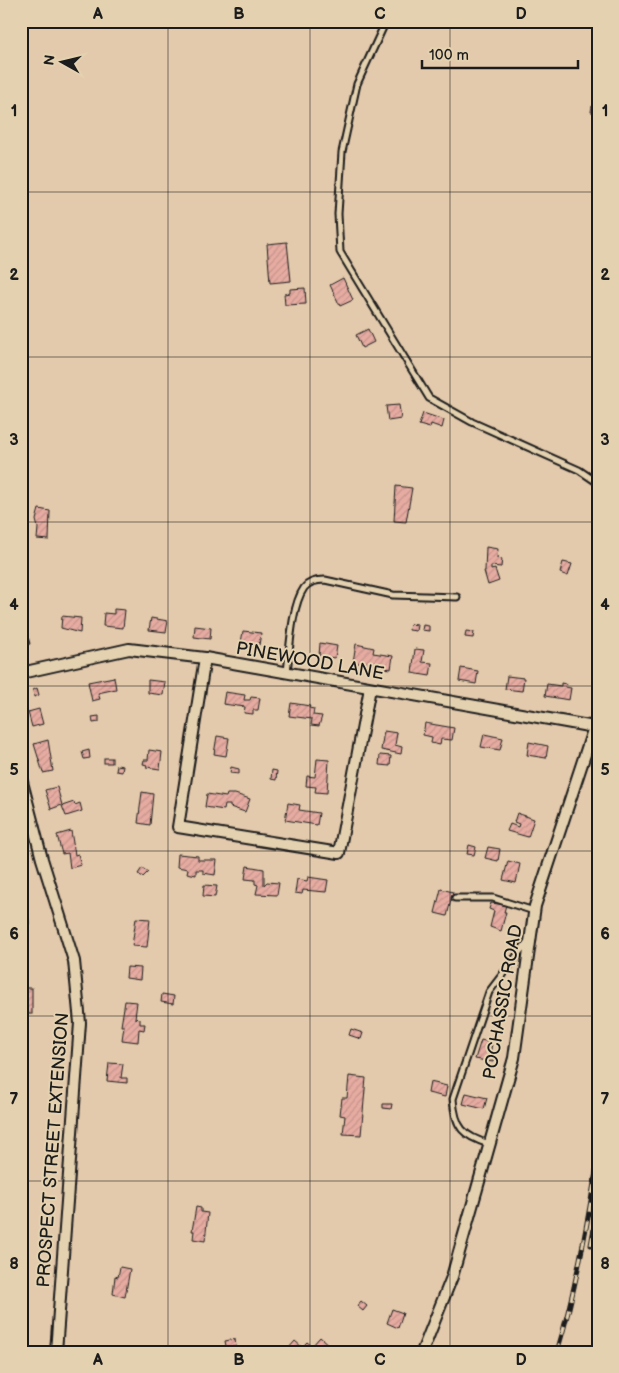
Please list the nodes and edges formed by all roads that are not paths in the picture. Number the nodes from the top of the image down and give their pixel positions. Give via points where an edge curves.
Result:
1 (386, 21) edge
2 (598, 483) edge
3 (457, 597) dead end
4 (205, 658) junction
5 (21, 673) edge
6 (286, 673) junction
7 (370, 688) junction
8 (598, 715) edge
9 (594, 727) junction
10 (21, 778) edge
11 (455, 898) dead end
12 (534, 911) junction
13 (530, 939) junction
14 (489, 1144) junction
15 (56, 1352) edge
16 (422, 1352) edge

1 - 2 lane via 357,84 342,152 338,214 340,252 429,398 472,422 580,470
3 - 6 lane via 406,596 325,580 313,581 305,587 298,602
4 - 5 street, PINEWOOD LANE via 129,649
4 - 6 street, PINEWOOD LANE
4 - 7 street via 178,827 339,853
6 - 7 street, PINEWOOD LANE
7 - 9 street, PINEWOOD LANE
8 - 9 street, POCHASSIC ROAD
9 - 12 street, POCHASSIC ROAD
10 - 15 street, PROSPECT STREET EXTENSION via 74,961 80,1023
11 - 12 lane via 499,898
12 - 13 street, POCHASSIC ROAD
13 - 14 street, POCHASSIC ROAD via 514,1058
13 - 14 lane via 489,992 453,1099 460,1127 469,1138
14 - 16 street, POCHASSIC ROAD via 452,1277

